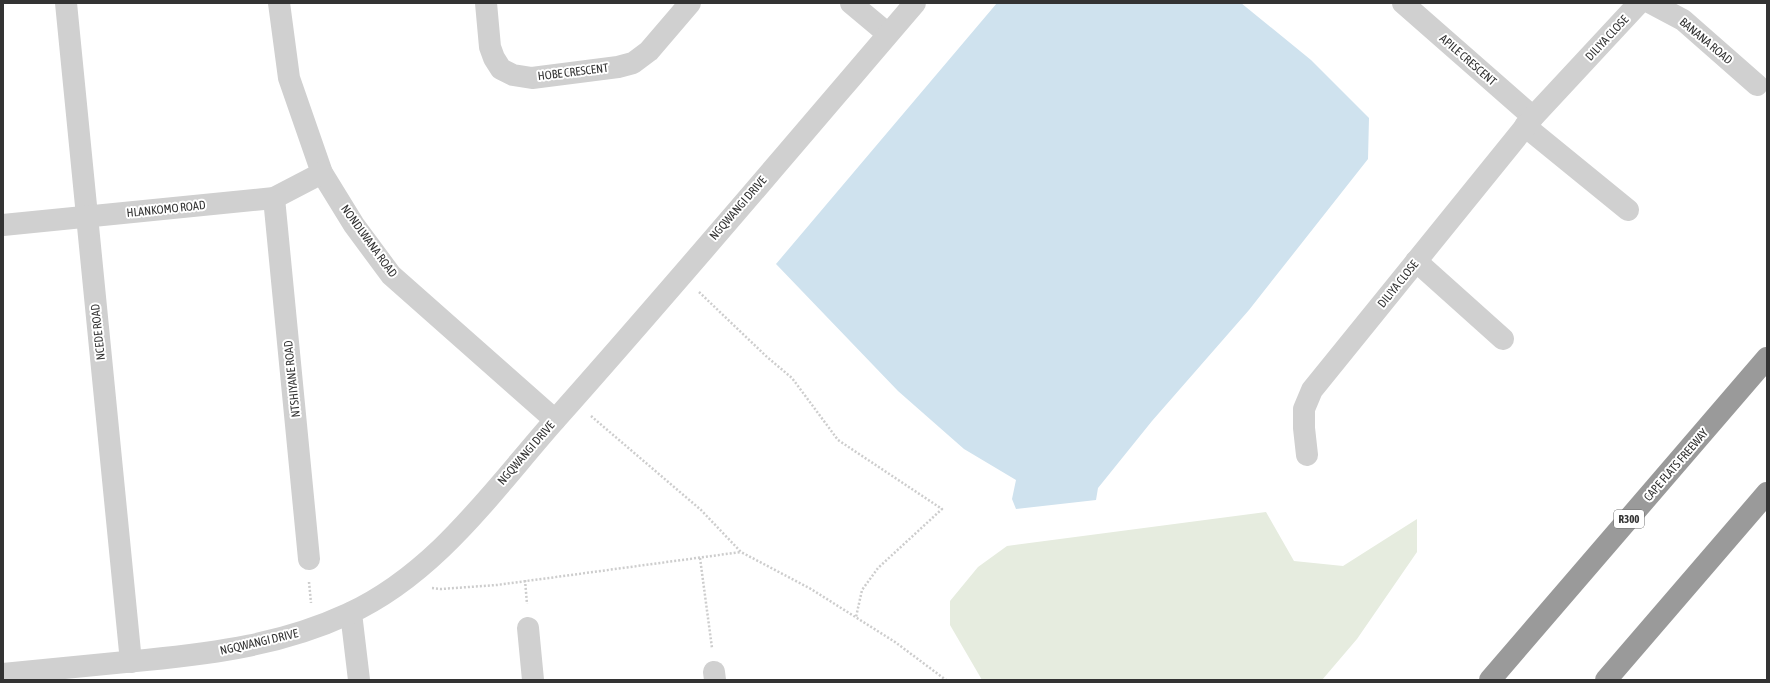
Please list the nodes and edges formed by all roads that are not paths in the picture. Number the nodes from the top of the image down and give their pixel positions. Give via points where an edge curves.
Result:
1 (66, 3) edge
2 (279, 3) edge
3 (486, 3) edge
4 (690, 3) edge
5 (851, 3) edge
6 (915, 3) edge
7 (1403, 3) edge
8 (1639, 3) edge
9 (1651, 3) edge
10 (888, 34) junction
11 (1757, 85) dead end
12 (1529, 122) junction
13 (322, 173) junction
14 (274, 198) junction
15 (1628, 210) dead end
16 (87, 217) junction
17 (3, 225) edge
18 (1416, 261) junction
19 (1503, 339) dead end
20 (1767, 358) edge
21 (556, 420) junction
22 (1307, 454) dead end
23 (1767, 493) edge
24 (309, 559) dead end
25 (351, 613) junction
26 (528, 628) dead end
27 (131, 662) junction
28 (3, 674) edge
29 (359, 680) edge
30 (533, 680) edge
31 (1490, 680) edge
32 (1606, 680) edge

1 - 16 street, NCEDE ROAD
2 - 13 street, NONDLWANA ROAD via 289,78
3 - 4 street, HOBE CRESCENT via 490,47 494,58 502,69 513,75 532,78 633,63 649,51
5 - 10 street
6 - 10 street, NGQWANGI DRIVE
7 - 12 street, APILE CRESCENT
8 - 12 street, DILIYA CLOSE
9 - 11 street, BANANA ROAD via 1683,20
10 - 21 street, NGQWANGI DRIVE
12 - 15 street
12 - 18 street, DILIYA CLOSE
13 - 14 street, HLANKOMO ROAD
13 - 21 street, NONDLWANA ROAD via 354,225 391,275
14 - 16 street, HLANKOMO ROAD
14 - 24 street, NTSHIYANE ROAD
16 - 17 street, HLANKOMO ROAD
16 - 27 street, NCEDE ROAD
18 - 19 street
18 - 22 street, DILIYA CLOSE via 1312,390 1304,409
20 - 31 highway, CAPE FLATS FREEWAY / R300
21 - 25 street, NGQWANGI DRIVE via 435,555 412,575
23 - 32 highway
25 - 27 street, NGQWANGI DRIVE via 317,627 249,647
25 - 29 street
26 - 30 street
27 - 28 street, NGQWANGI DRIVE

